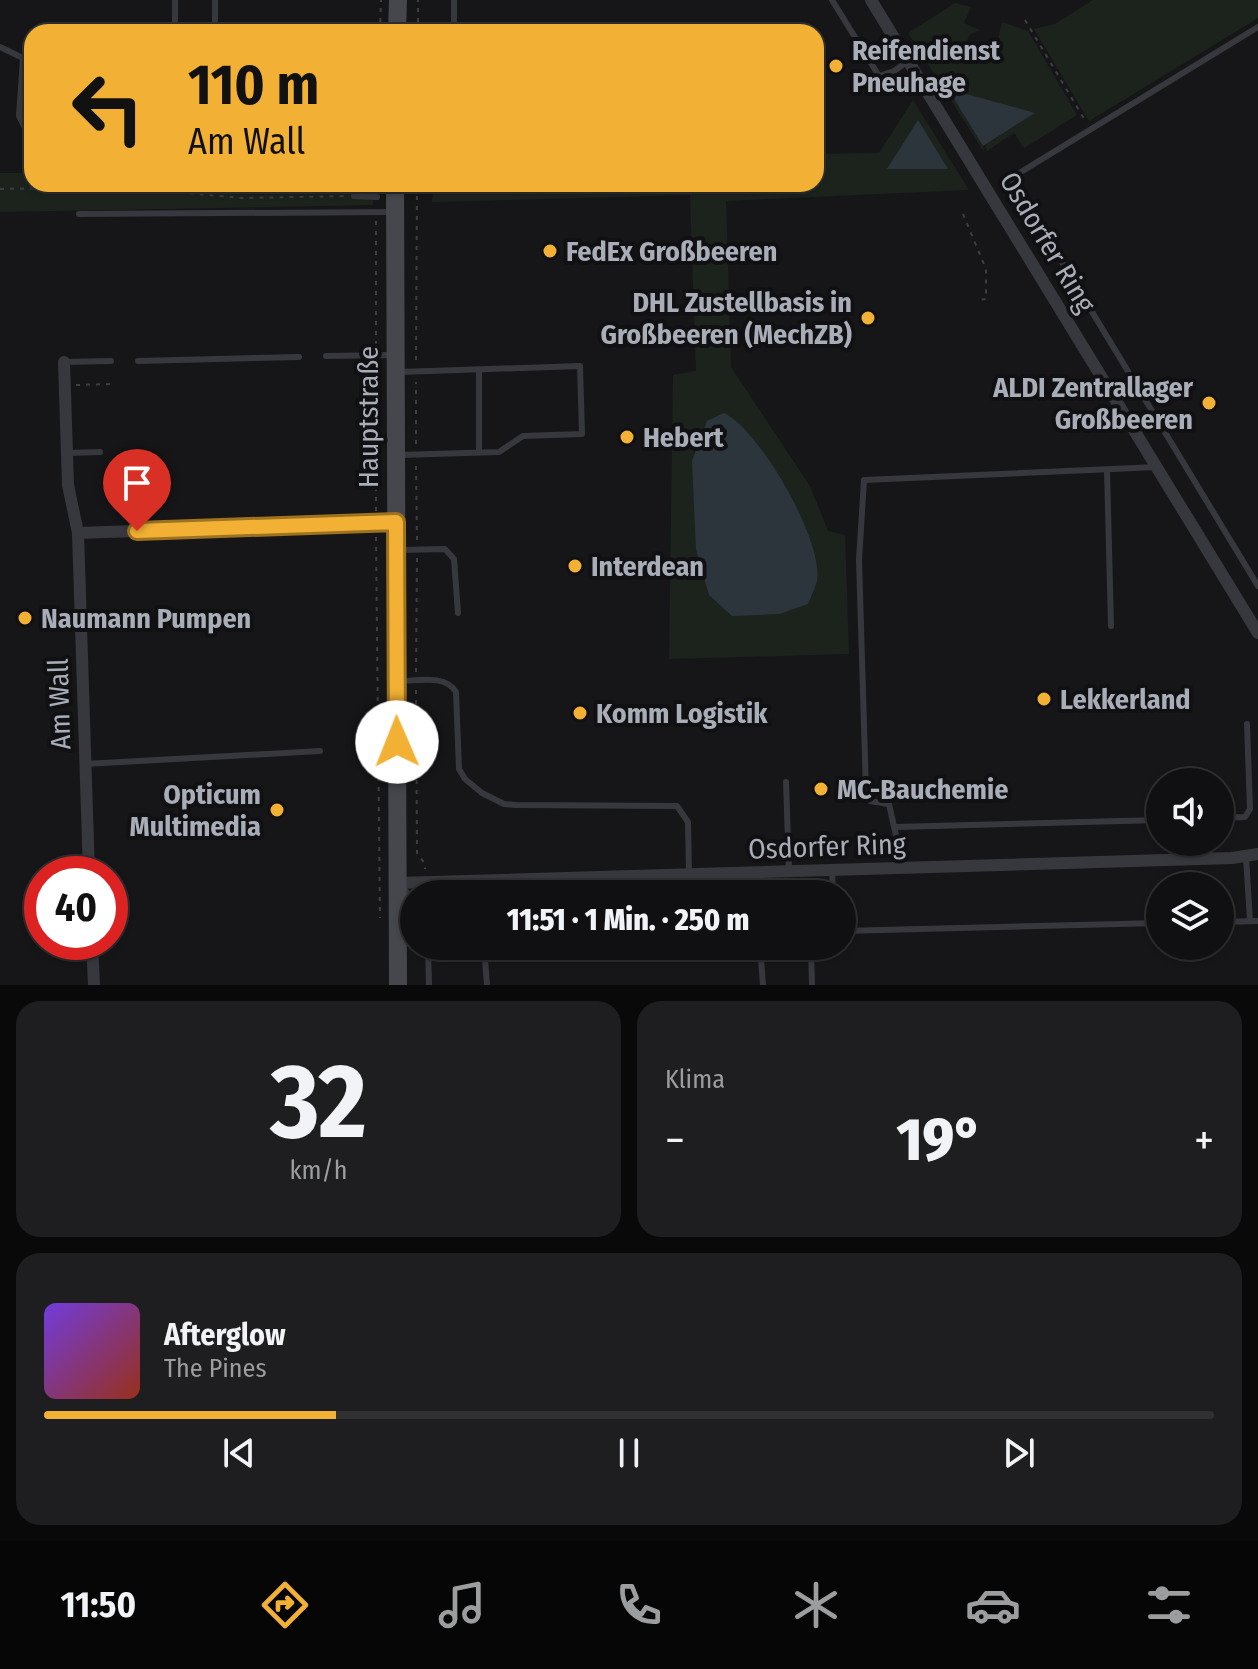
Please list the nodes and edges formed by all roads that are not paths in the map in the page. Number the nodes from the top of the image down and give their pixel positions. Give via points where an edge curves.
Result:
1 (175, 0) edge
2 (215, 0) edge
3 (398, 0) edge
4 (454, 0) edge
5 (832, 0) edge
6 (871, 0) edge
7 (175, 24) edge
8 (215, 24) edge
9 (397, 24) edge
10 (454, 24) edge
11 (1258, 27) edge
12 (0, 47) edge
13 (23, 58) joint
14 (908, 61) junction
15 (24, 126) edge
16 (392, 192) edge
17 (354, 196) road end
18 (377, 197) dead end
19 (385, 211) junction
20 (79, 214) dead end
21 (326, 356) dead end
22 (299, 357) dead end
23 (111, 361) dead end
24 (138, 361) dead end
25 (389, 361) junction
26 (64, 362) joint
27 (479, 370) junction
28 (100, 452) dead end
29 (479, 452) junction
30 (66, 453) junction
31 (406, 455) junction
32 (1157, 467) junction
33 (1107, 470) junction
34 (396, 522) junction
35 (78, 533) junction
36 (396, 550) junction
37 (1258, 586) edge
38 (458, 613) dead end
39 (1111, 626) dead end
40 (1258, 633) edge
41 (396, 681) junction
42 (1247, 724) dead end
43 (320, 751) dead end
44 (85, 764) junction
45 (786, 782) dead end
46 (1234, 817) edge
47 (1146, 820) edge
48 (895, 827) junction
49 (1252, 855) edge
50 (88, 856) edge
51 (1209, 856) edge
52 (1209, 859) junction
53 (903, 867) junction
54 (832, 870) junction
55 (789, 871) junction
56 (693, 874) junction
57 (550, 878) joint
58 (694, 880) edge
59 (832, 880) edge
60 (398, 883) junction
61 (400, 885) edge
62 (1254, 921) edge
63 (1234, 922) edge
64 (1146, 923) edge
65 (856, 931) edge
66 (93, 960) edge
67 (428, 960) edge
68 (485, 960) edge
69 (761, 960) edge
70 (811, 960) edge
71 (94, 985) edge
72 (398, 985) edge
73 (429, 985) edge
74 (487, 985) edge
75 (763, 985) edge
76 (812, 985) edge

1 - 7 lane
2 - 8 lane
3 - 9 street
4 - 10 lane
5 - 14 lane via 879,76
6 - 14 street, Osdorfer Ring
11 - 37 lane via 1011,178
12 - 13 lane
13 - 15 lane via 19,116
14 - 32 street, Osdorfer Ring
16 - 19 street, Hauptstraße
17 - 18 lane
19 - 20 lane
19 - 25 street, Hauptstraße
21 - 25 lane
22 - 24 lane
23 - 26 lane
25 - 27 lane via 416,372
25 - 31 street, Hauptstraße
26 - 30 street, Am Wall
27 - 29 lane
27 - 29 lane via 580,366 582,434 523,436 499,452
28 - 30 lane
29 - 31 lane
30 - 35 street, Am Wall
31 - 34 street, Hauptstraße
32 - 33 lane
32 - 40 street, Osdorfer Ring
33 - 39 lane
33 - 48 lane via 864,480 859,560 866,791 870,801 889,804
34 - 35 street
34 - 36 street, Hauptstraße
35 - 44 street, Am Wall
36 - 38 lane via 450,553
36 - 41 street, Hauptstraße
41 - 56 lane via 447,682 456,692 459,769 482,793 504,804 677,806 688,822
41 - 60 street, Hauptstraße
42 - 46 lane via 1250,809 1245,817
43 - 44 lane
44 - 50 street, Am Wall
45 - 55 lane
47 - 48 lane
48 - 53 lane
49 - 52 street, Osdorfer Ring
49 - 62 lane
51 - 52 lane
52 - 53 street, Osdorfer Ring
53 - 54 street, Osdorfer Ring
54 - 55 street, Osdorfer Ring
54 - 59 lane
55 - 56 street, Osdorfer Ring
56 - 57 street, Osdorfer Ring
56 - 58 lane
57 - 60 street, Osdorfer Ring
60 - 61 lane
60 - 72 street, Hauptstraße
62 - 63 lane
64 - 65 lane
66 - 71 street
67 - 73 lane
68 - 74 lane
69 - 75 lane
70 - 76 lane

